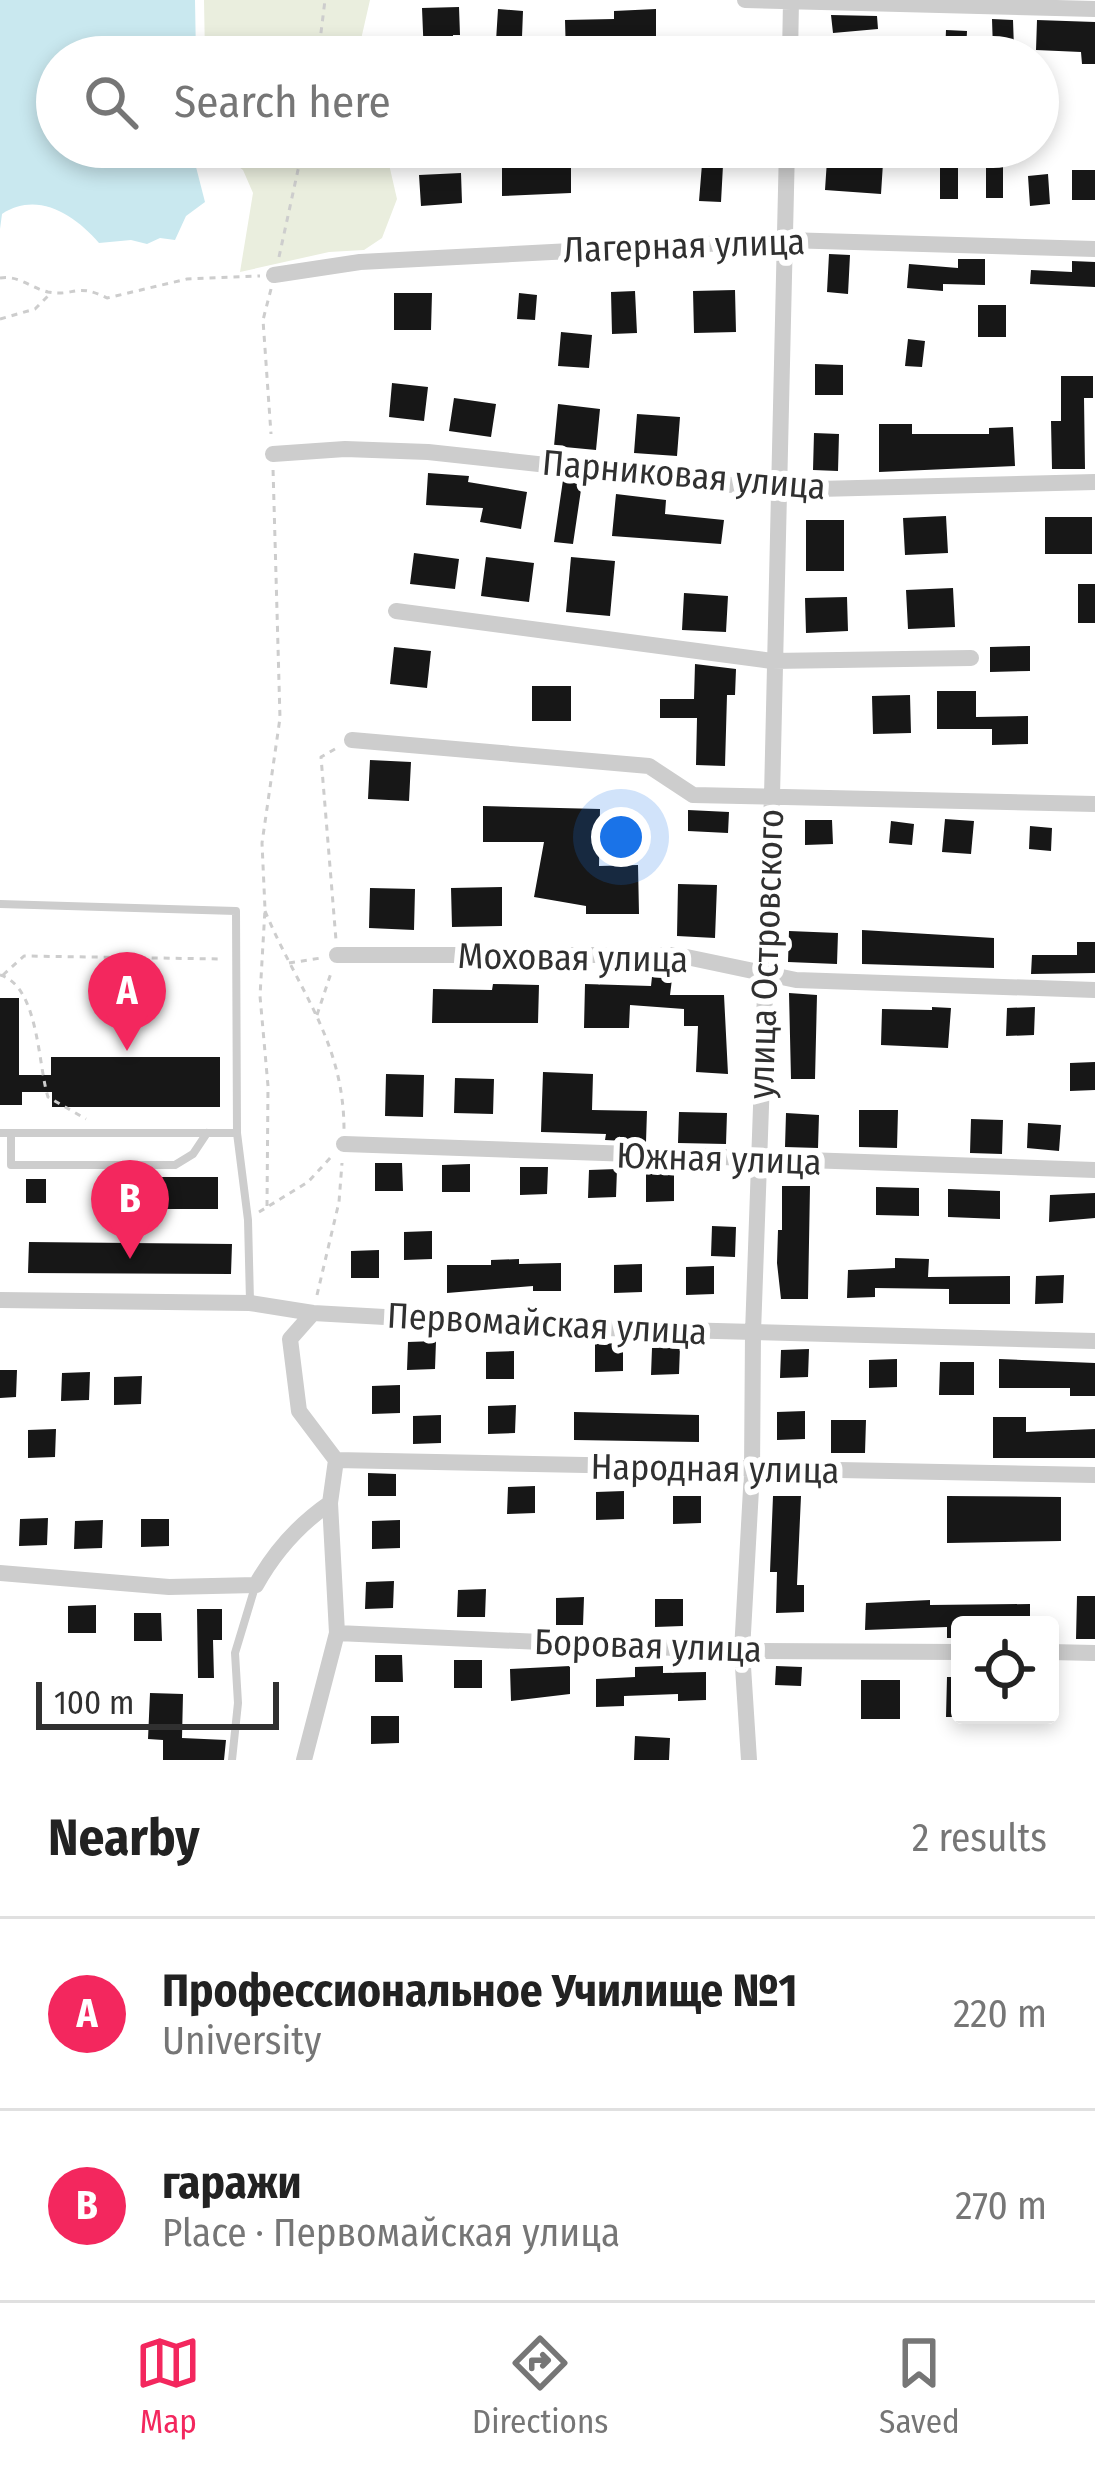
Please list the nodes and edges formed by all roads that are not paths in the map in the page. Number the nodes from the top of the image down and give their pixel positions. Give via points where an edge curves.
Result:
1 (745, 0) edge
2 (791, 1) edge
3 (1095, 9) edge
4 (790, 36) edge
5 (787, 168) edge
6 (785, 240) junction
7 (1095, 249) edge
8 (274, 275) road end
9 (273, 454) road end
10 (1095, 482) edge
11 (778, 490) junction
12 (396, 611) dead end
13 (971, 658) dead end
14 (772, 661) junction
15 (352, 740) road end
16 (772, 796) junction
17 (1095, 804) edge
18 (0, 904) edge
19 (337, 955) road end
20 (764, 971) junction
21 (1095, 990) edge
22 (6, 1133) edge
23 (207, 1133) junction
24 (238, 1133) junction
25 (344, 1144) road end
26 (759, 1161) junction
27 (1095, 1171) edge
28 (0, 1300) edge
29 (250, 1303) junction
30 (313, 1313) junction
31 (753, 1334) junction
32 (1095, 1341) edge
33 (336, 1460) junction
34 (752, 1471) junction
35 (1095, 1475) edge
36 (330, 1503) junction
37 (0, 1573) edge
38 (256, 1585) junction
39 (337, 1634) junction
40 (742, 1651) junction
41 (951, 1652) edge
42 (1059, 1652) edge
43 (1095, 1653) edge
44 (232, 1760) edge
45 (304, 1760) edge
46 (749, 1760) edge

1 - 2 street
2 - 3 street
2 - 4 street
5 - 6 street, улица Островского
6 - 7 street, Лагерная улица
6 - 8 street, Лагерная улица via 360,262
6 - 11 street, улица Островского
9 - 11 street, Парниковая улица via 428,452
10 - 11 street, Парниковая улица
11 - 14 street, улица Островского
12 - 14 street
13 - 14 street
14 - 16 street, улица Островского
15 - 16 street via 649,766 693,795
16 - 17 street
16 - 20 street, улица Островского
18 - 24 lane via 236,911
19 - 20 street, Моховая улица via 677,956
20 - 21 street, Моховая улица via 796,980
20 - 26 street, улица Островского
22 - 23 lane
22 - 23 lane via 11,1165 176,1165
23 - 24 lane
24 - 29 lane
25 - 26 street, Южная улица
26 - 27 street, Южная улица
26 - 31 street, улица Островского
28 - 29 street, Первомайская улица
29 - 30 street, Первомайская улица
30 - 31 street, Первомайская улица
30 - 33 street via 290,1339 298,1411
31 - 32 street, Первомайская улица
31 - 34 street, улица Островского
33 - 34 street, Народная улица
33 - 36 street
34 - 35 street, Народная улица
34 - 40 street, улица Островского
36 - 38 street via 273,1554
36 - 39 street
37 - 38 street via 170,1587
38 - 44 lane via 235,1653
39 - 40 street, Боровая улица
39 - 45 street
40 - 41 street, Боровая улица
40 - 46 street, улица Островского
42 - 43 street

